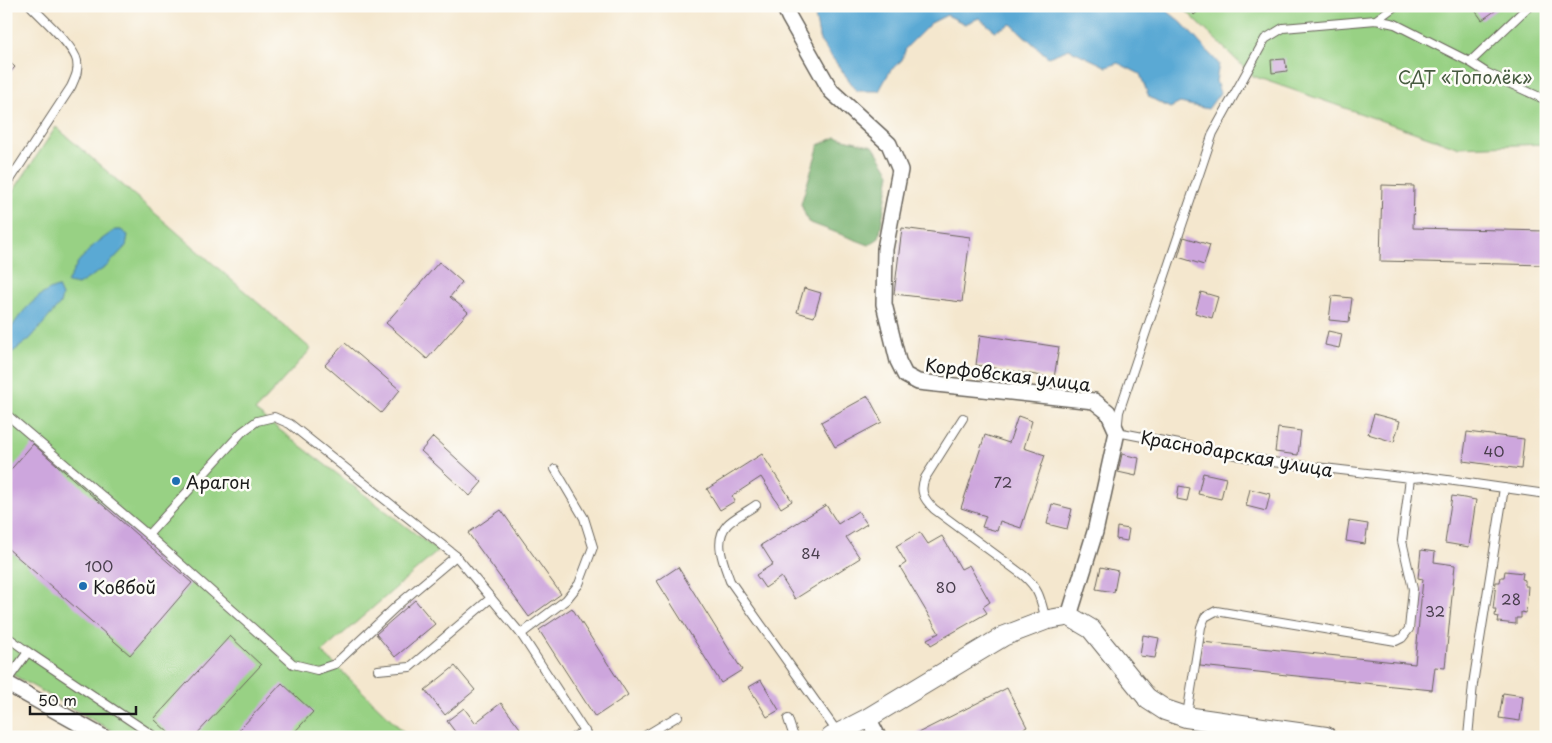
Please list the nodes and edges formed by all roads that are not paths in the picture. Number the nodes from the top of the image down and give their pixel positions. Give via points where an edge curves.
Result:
1 (31, 6) edge
2 (1395, 6) edge
3 (1529, 6) edge
4 (785, 7) edge
5 (1376, 20) junction
6 (1470, 62) junction
7 (1546, 100) edge
8 (6, 186) edge
9 (6, 414) edge
10 (963, 418) dead end
11 (1116, 432) junction
12 (556, 468) dead end
13 (1410, 478) junction
14 (1504, 488) junction
15 (1546, 494) edge
16 (756, 505) dead end
17 (148, 535) junction
18 (456, 556) junction
19 (491, 598) junction
20 (1069, 616) junction
21 (1046, 620) junction
22 (521, 634) junction
23 (6, 636) edge
24 (28, 652) junction
25 (378, 670) dead end
26 (6, 682) edge
27 (1148, 699) joint
28 (678, 716) dead end
29 (1186, 717) junction
30 (868, 718) junction
31 (788, 719) dead end
32 (586, 734) edge
33 (835, 735) edge
34 (103, 737) edge
35 (156, 737) edge
36 (574, 737) edge
37 (643, 737) edge
38 (794, 737) edge
39 (878, 737) edge
40 (1326, 737) edge
41 (1468, 737) edge

1 - 8 lane via 75,54 77,74
2 - 5 lane
3 - 6 lane
4 - 11 street, Корфовская улица via 831,91 889,144 900,170 885,249 884,304 898,361 905,375 918,382 1094,401 1108,412
5 - 6 lane via 1395,24
5 - 11 lane via 1283,28 1265,40 1213,133 1119,412
6 - 7 lane
9 - 17 lane
10 - 21 lane via 925,478 922,493 934,509 1032,584 1040,594
11 - 13 lane, Краснодарская улица via 1272,462
11 - 20 street, Краснодарская улица via 1095,532
12 - 22 lane via 584,518 593,547 579,584 566,600
13 - 14 lane, Краснодарская улица via 1426,477
13 - 29 lane via 1402,541 1413,589 1409,629 1402,638 1396,641 1216,611 1205,617 1201,627
14 - 15 lane, Краснодарская улица
14 - 41 lane via 1473,684
16 - 33 lane via 727,525 719,538 722,558 730,581
17 - 18 lane via 293,664 317,670 335,664
17 - 18 lane via 242,432 257,421 274,417 290,424
18 - 19 lane
19 - 22 lane
19 - 25 lane via 410,667
20 - 21 street
20 - 27 street via 1091,629
21 - 30 street via 1004,636
22 - 32 lane
23 - 24 lane
24 - 26 lane
24 - 35 lane
26 - 34 street
27 - 29 main road via 1165,710
28 - 37 lane
29 - 40 main road
30 - 33 street
30 - 39 street
31 - 38 lane
32 - 36 lane

